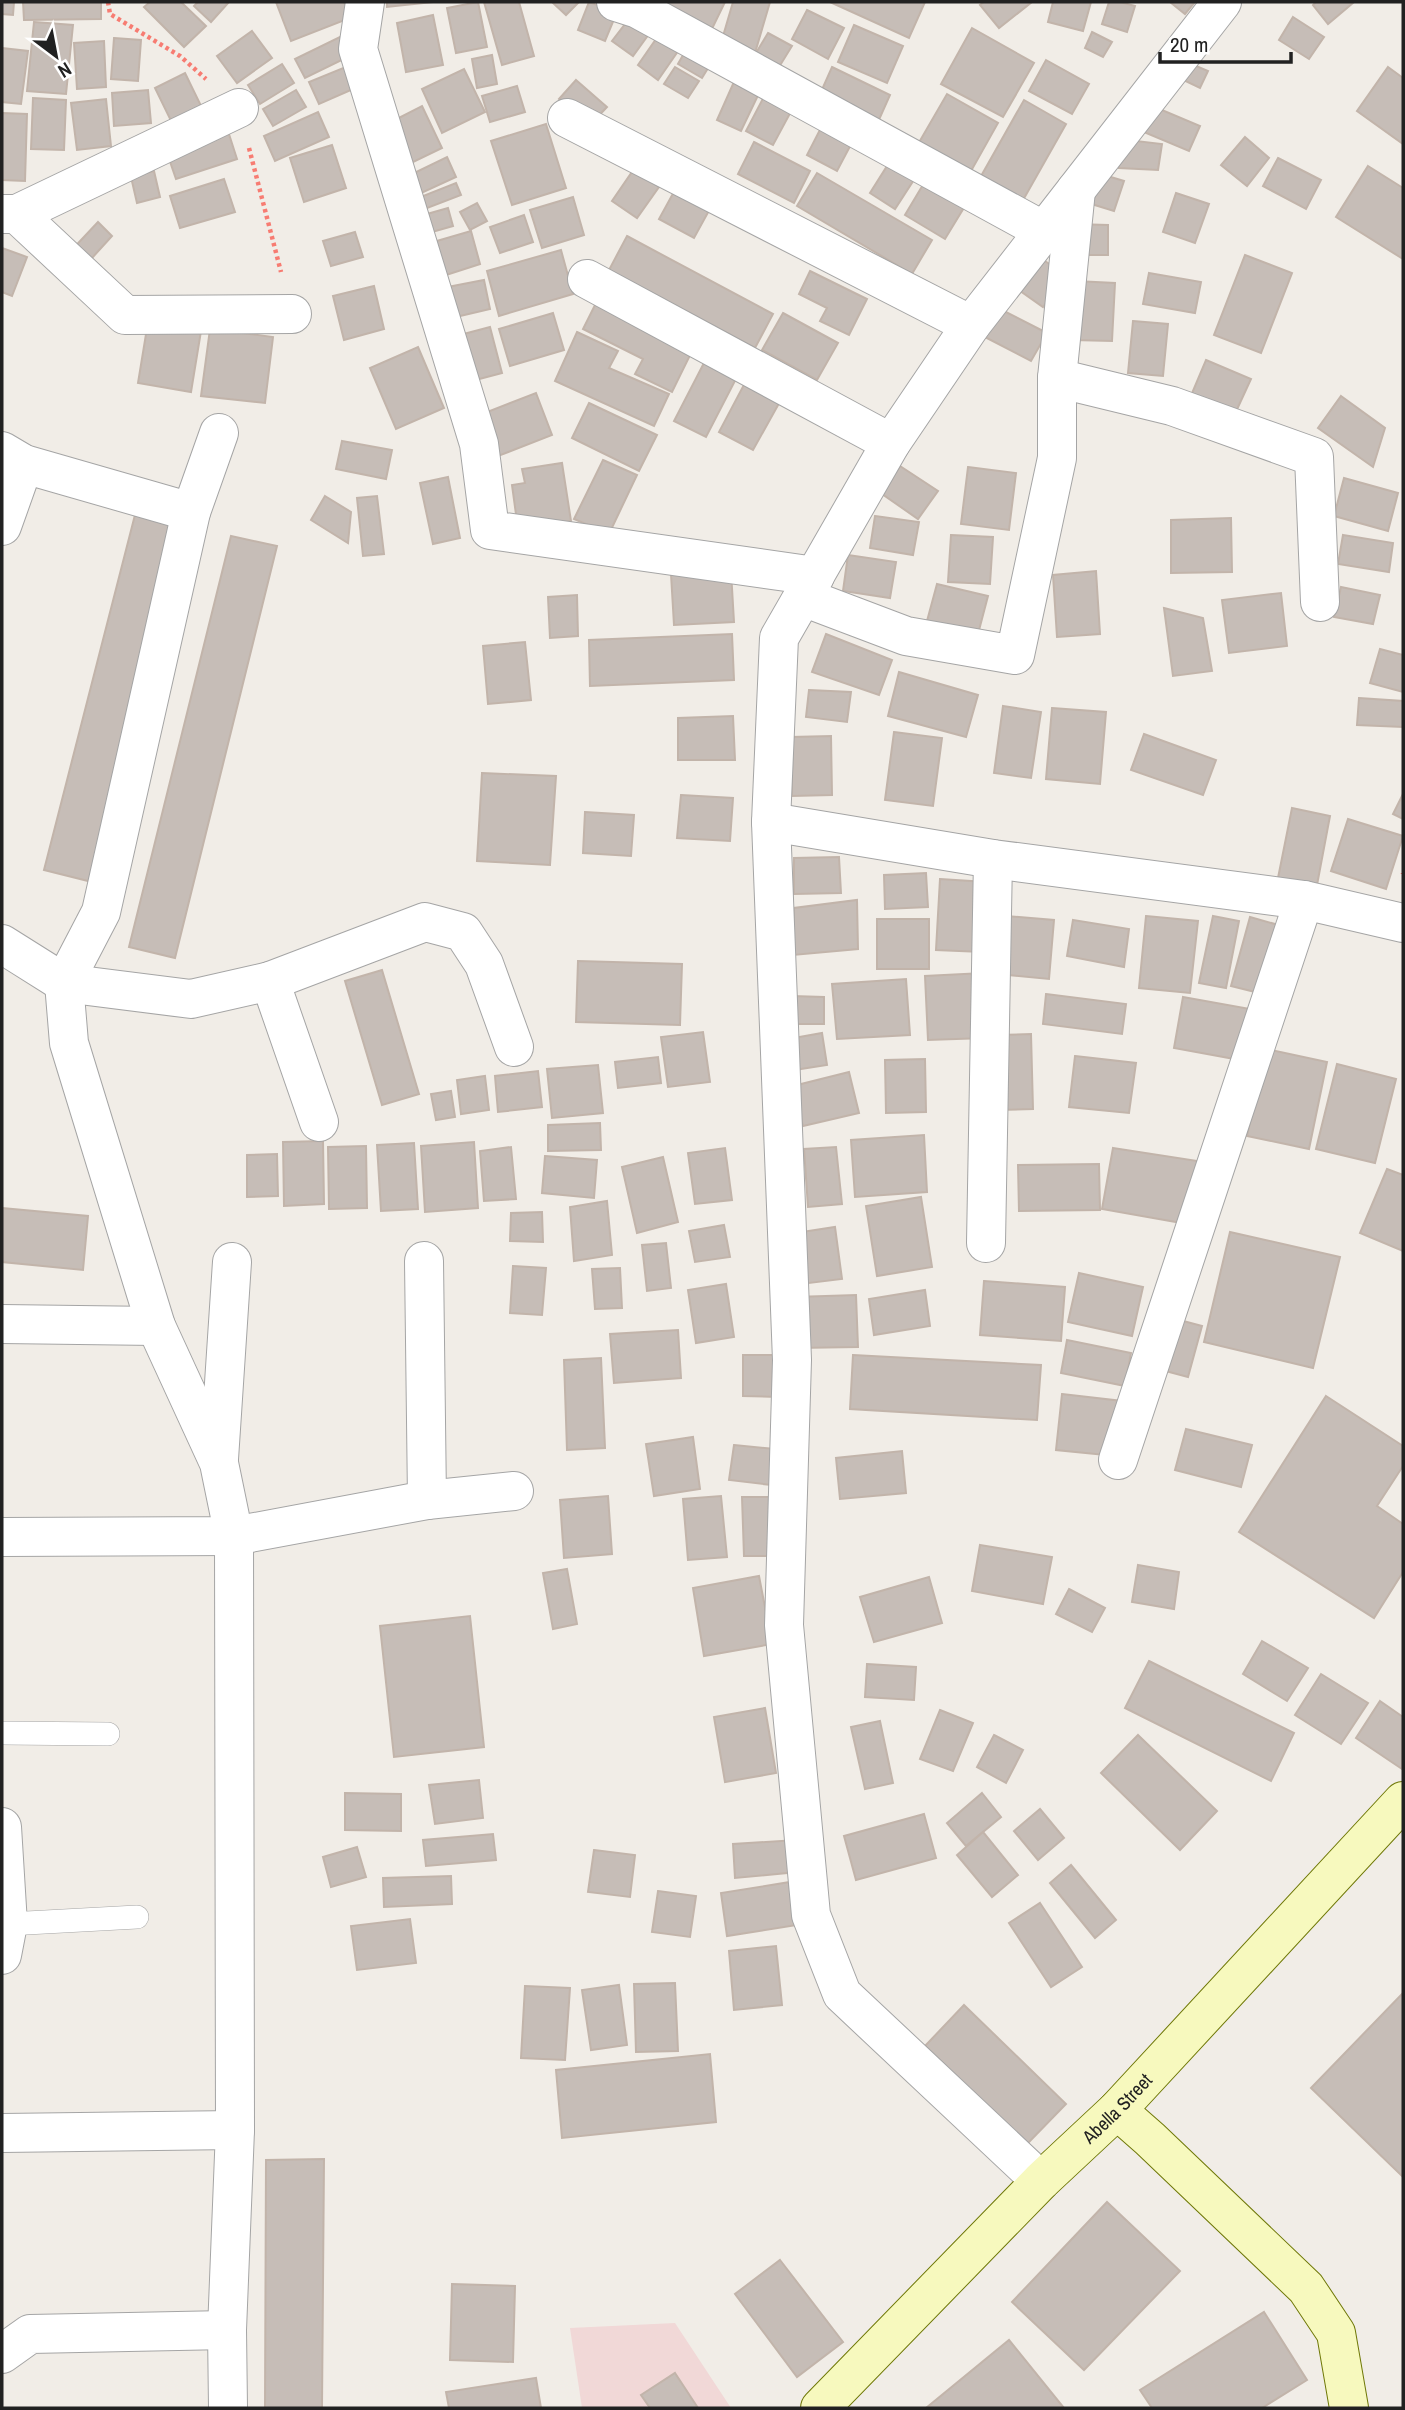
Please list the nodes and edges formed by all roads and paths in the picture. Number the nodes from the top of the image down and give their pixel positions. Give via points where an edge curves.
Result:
1 (108, 2) edge
2 (366, 2) edge
3 (616, 2) edge
4 (1222, 2) edge
5 (239, 108) junction
6 (566, 118) dead end
7 (1076, 188) junction
8 (10, 214) edge
9 (1044, 231) junction
10 (587, 279) dead end
11 (292, 314) joint
12 (971, 325) junction
13 (1057, 378) junction
14 (219, 433) dead end
15 (891, 443) junction
16 (13, 458) edge
17 (191, 512) junction
18 (2, 526) edge
19 (809, 587) junction
20 (1320, 602) dead end
21 (771, 822) junction
22 (993, 859) junction
23 (1304, 900) junction
24 (1403, 923) edge
25 (2, 944) edge
26 (270, 981) junction
27 (64, 983) junction
28 (514, 1048) dead end
29 (319, 1122) dead end
30 (986, 1242) dead end
31 (424, 1261) dead end
32 (232, 1262) dead end
33 (2, 1324) edge
34 (156, 1326) junction
35 (1118, 1460) dead end
36 (219, 1463) junction
37 (514, 1491) dead end
38 (427, 1500) junction
39 (234, 1536) junction
40 (2, 1537) edge
41 (2, 1733) edge
42 (108, 1734) dead end
43 (1403, 1801) edge
44 (2, 1827) edge
45 (137, 1917) dead end
46 (5, 1940) edge
47 (1117, 2110) junction
48 (235, 2130) junction
49 (2, 2133) edge
50 (1041, 2181) junction
51 (227, 2330) junction
52 (2, 2354) edge
53 (228, 2408) edge
54 (820, 2408) edge
55 (1349, 2408) edge

1 - 5 path via 110,14 180,56
2 - 19 street via 358,49 479,444 491,530
3 - 9 street via 638,9
4 - 7 street
5 - 8 street
5 - 11 path
6 - 12 street
7 - 9 street
7 - 13 street
8 - 11 street via 125,315
9 - 12 street
10 - 15 street
12 - 15 street
13 - 19 street via 1057,458 1015,655 906,636
13 - 20 street via 1172,406 1314,457
14 - 17 street
15 - 19 street
16 - 17 street
16 - 18 street
17 - 27 street via 102,912
19 - 21 street via 779,638
21 - 22 street
21 - 50 street via 792,1360 784,1625 811,1915 842,1994
22 - 23 street
22 - 30 street
23 - 24 street
23 - 35 street
25 - 27 street
26 - 27 street via 191,999
26 - 28 street via 425,922 463,932 484,964
26 - 29 street
27 - 34 street via 69,1043
31 - 38 street
32 - 36 street
33 - 34 street
34 - 36 street
36 - 39 street
37 - 38 street
38 - 39 street
39 - 40 street
39 - 48 street
41 - 42 lane
43 - 47 street, Abella Street
44 - 46 street
45 - 46 lane
47 - 50 street, Abella Street
47 - 55 street via 1307,2288 1336,2333
48 - 49 street
48 - 51 street
50 - 54 street, Abella Street
51 - 52 street via 30,2334
51 - 53 street

